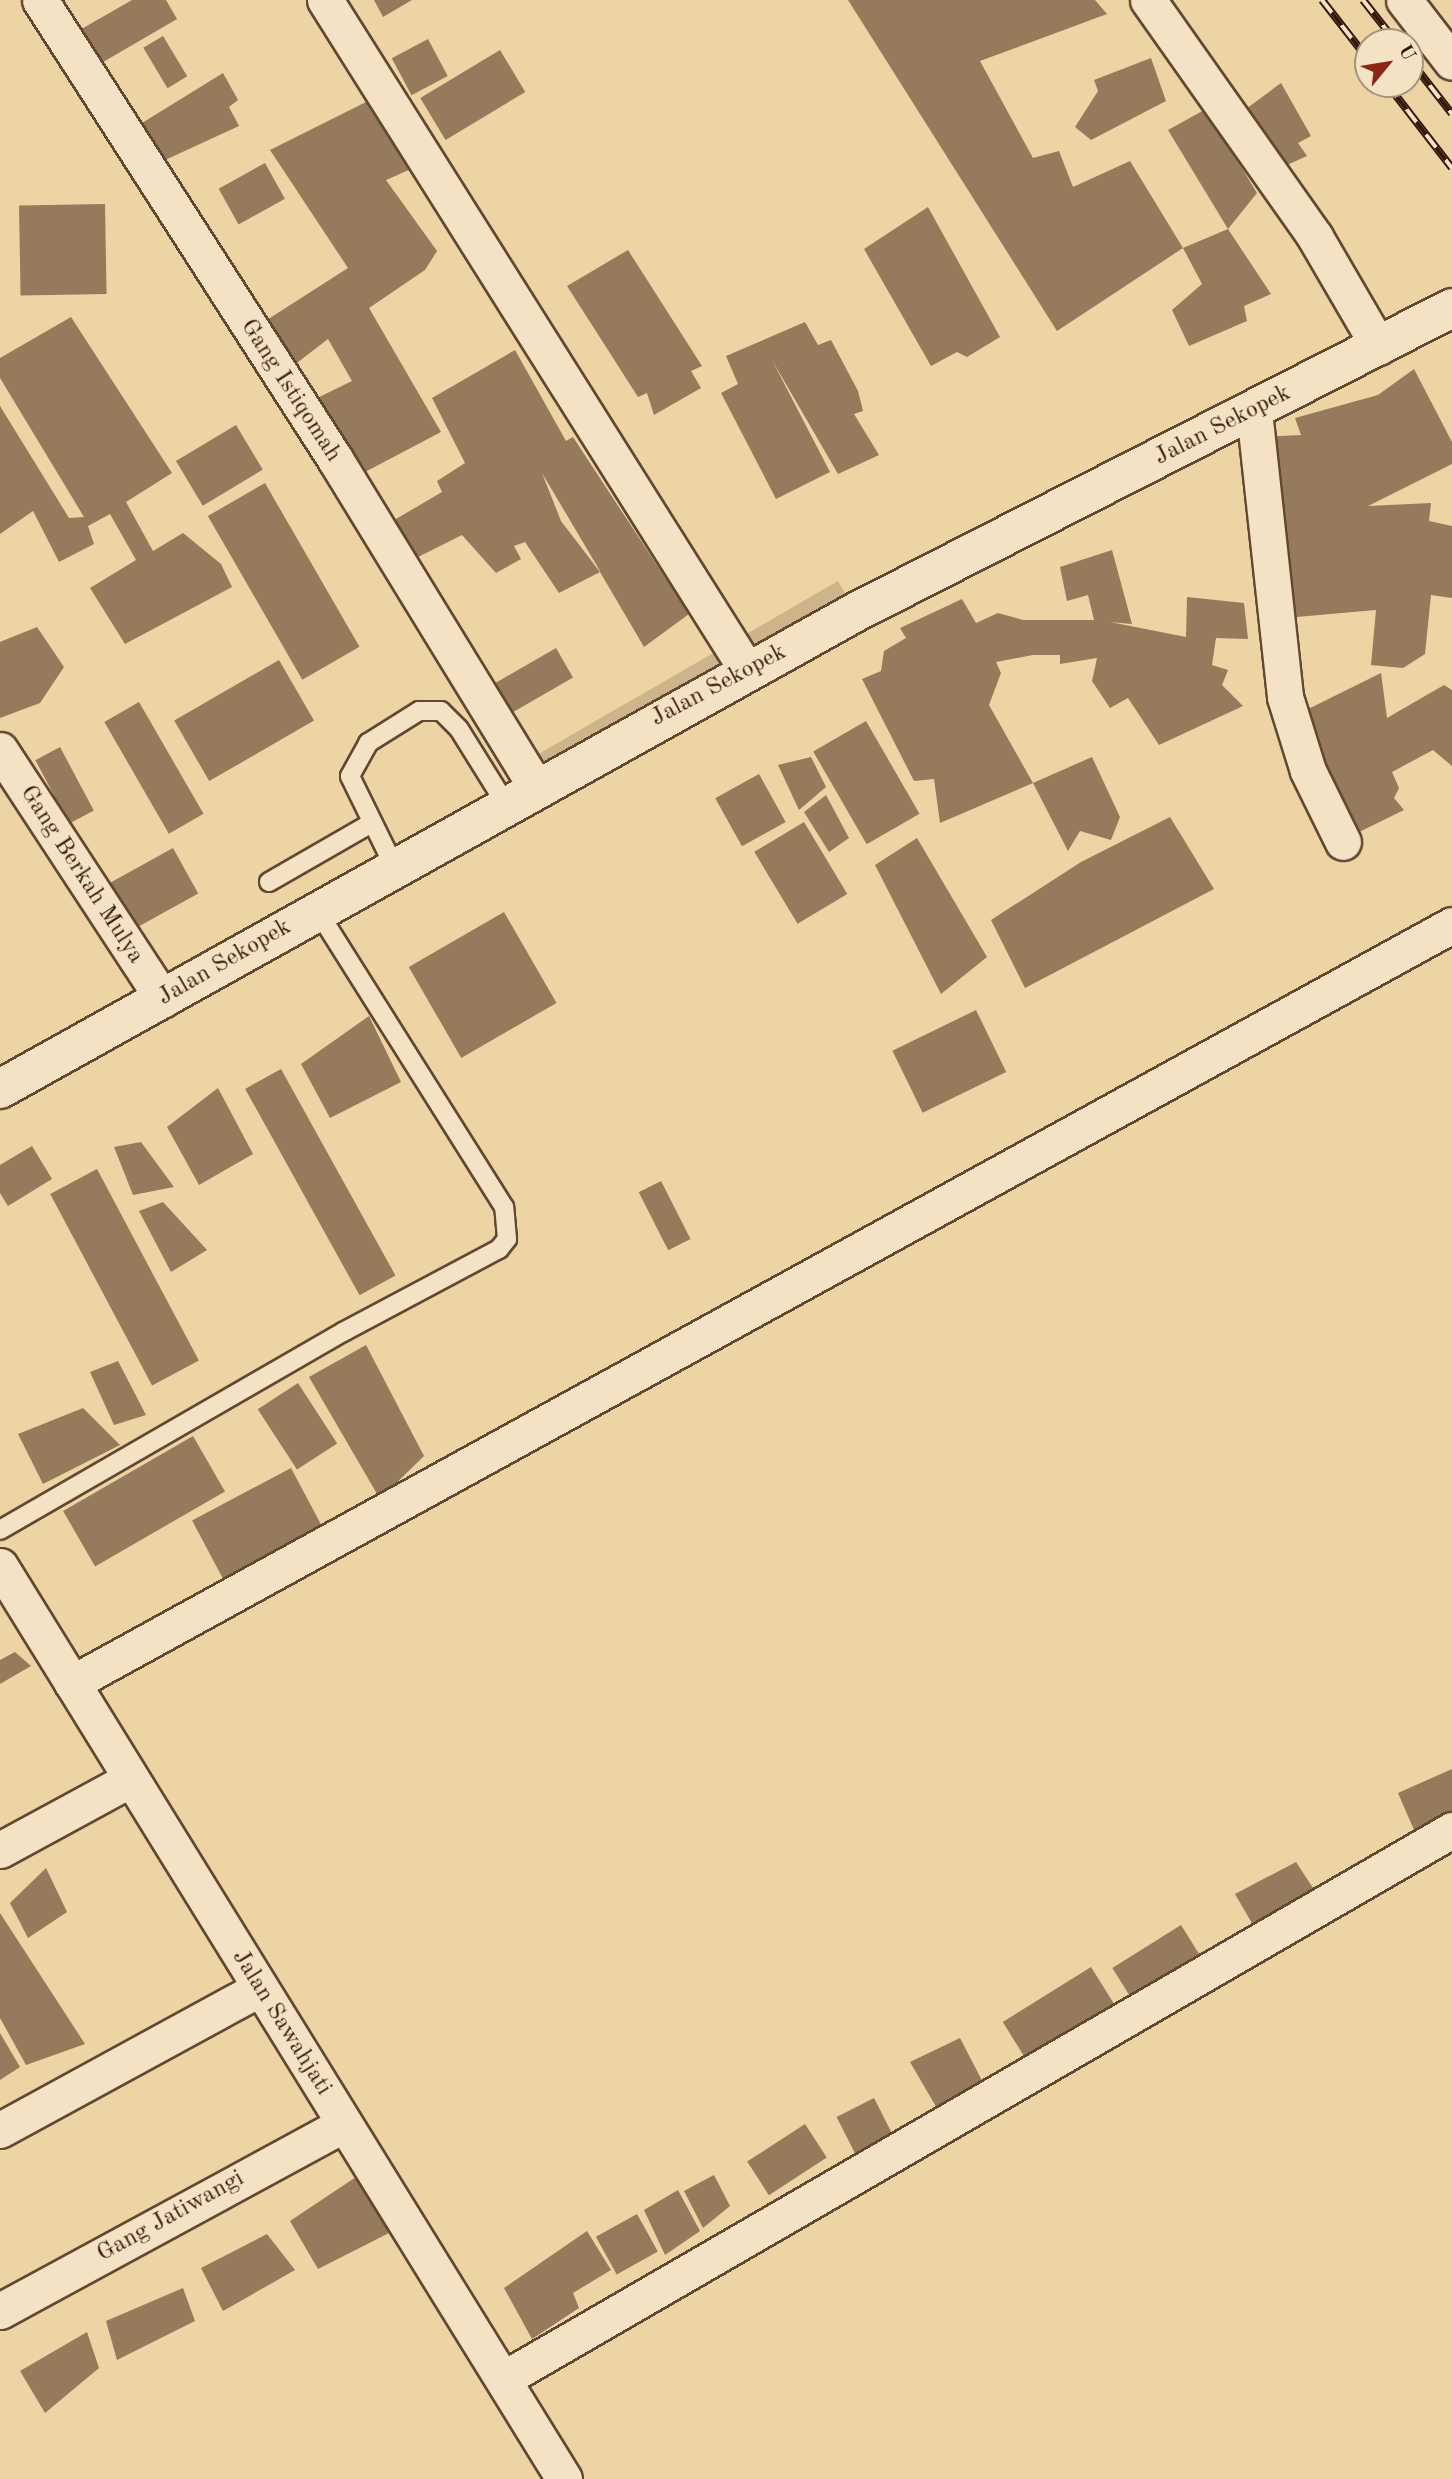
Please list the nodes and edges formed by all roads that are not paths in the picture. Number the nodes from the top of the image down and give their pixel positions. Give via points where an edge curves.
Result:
1 (40, 0) edge
2 (325, 0) edge
3 (1148, 0) edge
4 (1404, 0) edge
5 (1452, 62) edge
6 (1452, 308) edge
7 (1379, 346) junction
8 (1254, 411) junction
9 (747, 670) junction
10 (0, 750) edge
11 (520, 794) junction
12 (370, 824) junction
13 (1343, 842) dead end
14 (394, 866) junction
15 (269, 882) dead end
16 (317, 910) junction
17 (1452, 925) edge
18 (153, 984) junction
19 (0, 1089) edge
20 (0, 1530) edge
21 (0, 1566) edge
22 (72, 1684) junction
23 (131, 1779) junction
24 (1452, 1830) edge
25 (0, 1850) edge
26 (259, 1989) junction
27 (343, 2125) junction
28 (0, 2130) edge
29 (0, 2311) edge
30 (505, 2378) junction
31 (564, 2479) edge

1 - 11 street, Gang Istiqomah via 335,459
2 - 9 street
3 - 7 street via 1315,237
4 - 5 street
6 - 7 street, Jalan Sekopek
7 - 8 street, Jalan Sekopek
8 - 9 street, Jalan Sekopek
8 - 13 street via 1285,697 1308,771
9 - 11 street, Jalan Sekopek
10 - 18 street, Gang Berkah Mulya
11 - 12 lane via 442,711 419,711 368,743 350,776
11 - 14 street, Jalan Sekopek
12 - 14 lane
12 - 15 lane
14 - 16 street, Jalan Sekopek
16 - 18 street, Jalan Sekopek
16 - 20 lane via 504,1207 508,1239 499,1249 342,1332
17 - 22 street
18 - 19 street, Jalan Sekopek
21 - 22 street, Jalan Sawahjati
22 - 23 street, Jalan Sawahjati
23 - 25 street
23 - 26 street, Jalan Sawahjati
24 - 30 street
26 - 27 street, Jalan Sawahjati
26 - 28 street
27 - 29 street, Gang Jatiwangi
27 - 30 street, Jalan Sawahjati
30 - 31 street, Jalan Sawahjati

